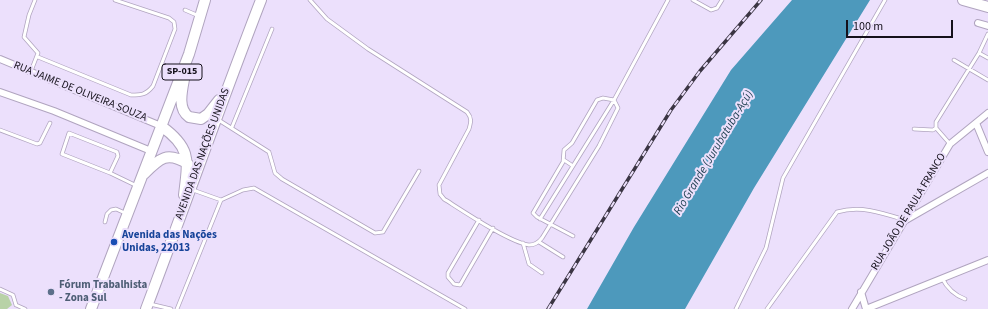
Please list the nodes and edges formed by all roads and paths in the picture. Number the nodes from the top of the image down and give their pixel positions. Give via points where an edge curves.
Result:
1 (35, 0) edge
2 (115, 0) edge
3 (205, 0) edge
4 (208, 0) edge
5 (261, 0) edge
6 (310, 0) edge
7 (668, 0) edge
8 (693, 0) edge
9 (722, 0) edge
10 (885, 0) edge
11 (963, 0) edge
12 (988, 7) edge
13 (185, 10) dead end
14 (200, 16) junction
15 (978, 23) dead end
16 (988, 26) edge
17 (272, 29) dead end
18 (988, 34) edge
19 (979, 53) junction
20 (189, 54) junction
21 (38, 57) junction
22 (988, 58) edge
23 (0, 59) edge
24 (954, 60) dead end
25 (969, 69) junction
26 (31, 71) junction
27 (988, 80) edge
28 (0, 92) edge
29 (224, 94) junction
30 (614, 100) junction
31 (988, 114) edge
32 (216, 118) junction
33 (50, 123) dead end
34 (976, 123) junction
35 (161, 126) junction
36 (232, 127) junction
37 (936, 128) junction
38 (914, 129) dead end
39 (0, 130) edge
40 (950, 144) junction
41 (151, 151) junction
42 (988, 152) edge
43 (564, 160) junction
44 (188, 164) junction
45 (573, 166) junction
46 (419, 171) dead end
47 (110, 173) junction
48 (988, 173) edge
49 (139, 182) junction
50 (190, 189) junction
51 (221, 200) junction
52 (127, 214) junction
53 (182, 215) junction
54 (540, 219) junction
55 (479, 220) junction
56 (905, 220) junction
57 (105, 222) dead end
58 (550, 225) junction
59 (494, 228) junction
60 (573, 236) dead end
61 (539, 242) junction
62 (523, 243) junction
63 (563, 257) dead end
64 (988, 260) edge
65 (542, 273) dead end
66 (942, 278) junction
67 (0, 289) edge
68 (861, 292) junction
69 (965, 299) dead end
70 (16, 305) junction
71 (147, 306) edge
72 (91, 308) edge
73 (12, 309) edge
74 (25, 309) edge
75 (172, 309) edge
76 (177, 309) edge
77 (465, 309) edge
78 (736, 309) edge
79 (767, 309) edge
80 (852, 309) edge
81 (866, 309) edge

1 - 21 lane via 28,15 24,37 38,53
2 - 21 lane via 169,18 174,22 164,58 148,93 131,95
3 - 14 main road, SP-015
4 - 14 main road
5 - 29 main road, AVENIDA DAS NAÇÕES UNIDAS
6 - 55 lane via 327,19 368,49 463,108 470,116 469,129 439,189 444,200
7 - 30 lane
8 - 9 lane via 711,10 717,8
10 - 78 lane via 783,178 766,248
11 - 12 main road
13 - 14 lane
14 - 20 main road, SP-015
15 - 16 street
17 - 36 lane
18 - 19 lane
19 - 22 lane
19 - 25 lane
20 - 29 main road via 182,101 186,115 196,120 201,119
20 - 35 main road, SP-015
21 - 26 lane
23 - 26 street, RUA JAIME DE OLIVEIRA SOUZA
24 - 25 lane
25 - 27 lane
25 - 37 lane via 936,122
26 - 35 street, RUA JAIME DE OLIVEIRA SOUZA
28 - 41 street
29 - 32 main road, AVENIDA DAS NAÇÕES UNIDAS
30 - 43 lane via 597,100 572,143 564,150
30 - 45 lane
30 - 58 lane via 618,108 614,118
31 - 34 street, RUA JOÃO DE PAULA FRANCO
32 - 36 lane
32 - 50 main road, AVENIDA DAS NAÇÕES UNIDAS
33 - 39 lane via 40,143 37,144
34 - 40 street, RUA JOÃO DE PAULA FRANCO
34 - 42 street
35 - 41 main road, SP-015
35 - 44 main road via 178,141
36 - 46 lane via 269,152 275,173 282,179 375,233 383,232
37 - 38 lane
37 - 40 lane
40 - 56 street, RUA JOÃO DE PAULA FRANCO
41 - 49 main road, SP-015
43 - 45 lane
43 - 54 lane via 533,213
44 - 49 main road via 175,157 164,157 156,162
44 - 53 main road
45 - 54 lane
47 - 47 lane via 118,156 117,152 69,133 62,154
47 - 49 lane
48 - 56 street
49 - 52 main road, SP-015
50 - 51 lane
50 - 53 main road, AVENIDA DAS NAÇÕES UNIDAS
51 - 76 lane
51 - 77 lane via 254,188
52 - 57 lane via 111,210
52 - 72 main road, SP-015
53 - 71 main road, AVENIDA DAS NAÇÕES UNIDAS
54 - 58 lane
55 - 59 lane
55 - 59 lane via 448,273 454,284 460,285
56 - 68 street, RUA JOÃO DE PAULA FRANCO
56 - 79 lane via 870,210 852,208 837,212
58 - 60 lane
58 - 61 lane
59 - 62 lane
61 - 62 lane via 531,245
61 - 63 lane
62 - 65 lane via 529,264
64 - 66 street
66 - 69 lane via 948,288
66 - 81 street
67 - 70 lane via 13,295
68 - 80 street, RUA JOÃO DE PAULA FRANCO
68 - 81 street
70 - 73 lane
70 - 74 lane
71 - 75 lane

